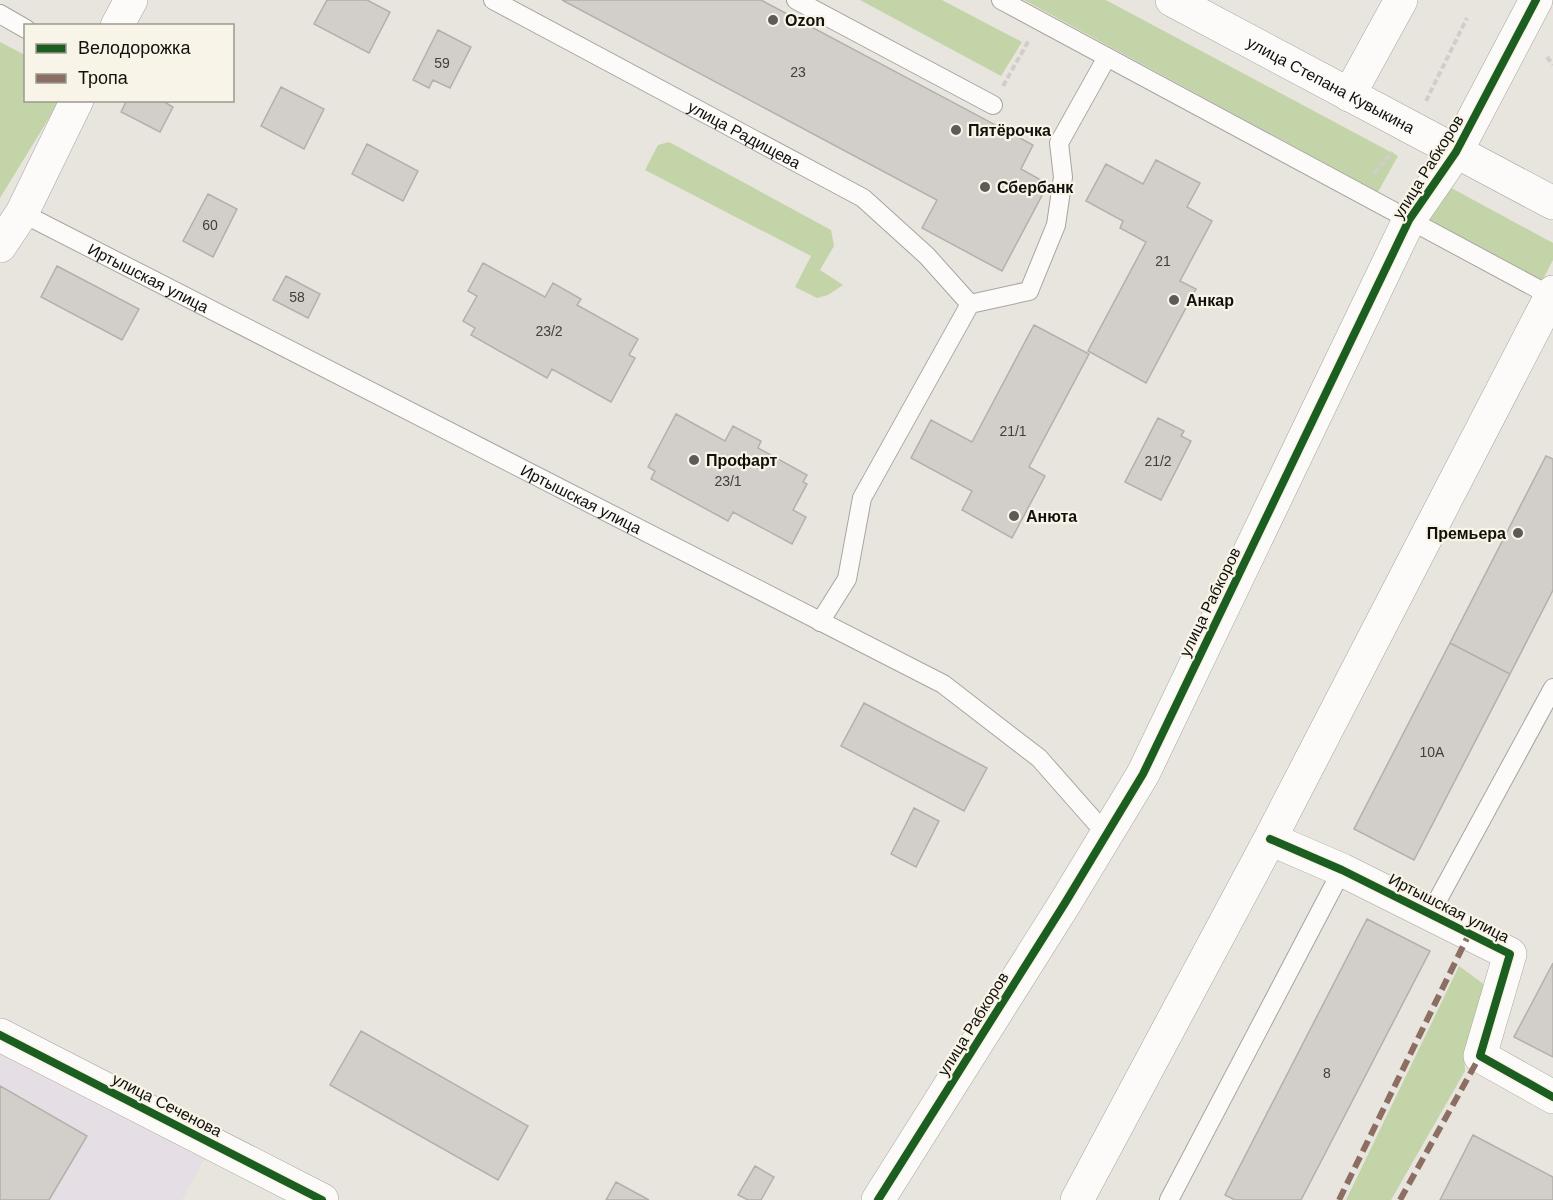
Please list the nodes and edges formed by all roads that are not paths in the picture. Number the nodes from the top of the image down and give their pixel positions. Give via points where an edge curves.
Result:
1 (131, 0) edge
2 (493, 0) edge
3 (796, 0) edge
4 (1000, 0) edge
5 (1172, 0) edge
6 (1401, 0) edge
7 (1536, 0) edge
8 (0, 14) edge
9 (118, 24) edge
10 (24, 28) edge
11 (1107, 57) junction
12 (1349, 95) junction
13 (76, 102) edge
14 (993, 105) road end
15 (1456, 152) junction
16 (1553, 203) edge
17 (22, 213) junction
18 (1409, 220) junction
19 (0, 246) edge
20 (1552, 294) edge
21 (970, 304) junction
22 (820, 622) junction
23 (1553, 688) edge
24 (1106, 834) junction
25 (1270, 839) junction
26 (1342, 870) junction
27 (1430, 914) junction
28 (0, 1035) edge
29 (1553, 1097) edge
30 (322, 1200) edge
31 (878, 1200) edge
32 (1077, 1200) edge
33 (1169, 1200) edge

1 - 9 street
2 - 21 lane, улица Радищева via 863,198 927,256
3 - 14 lane
4 - 11 lane
5 - 12 street, улица Степана Кувыкина
6 - 12 street
7 - 15 street, улица Рабкоров
8 - 10 lane
11 - 18 lane
11 - 21 lane via 1059,143 1063,177 1056,225 1029,291
12 - 15 street, улица Степана Кувыкина
13 - 17 street
15 - 16 street, улица Степана Кувыкина
15 - 18 street, улица Рабкоров
17 - 19 street
17 - 22 lane, Иртышская улица
18 - 20 lane
18 - 24 street, улица Рабкоров via 1143,774
20 - 25 street
21 - 22 lane via 862,498 847,579
22 - 24 lane, Иртышская улица via 942,684 1039,758
23 - 27 lane
24 - 31 street, улица Рабкоров
25 - 26 street, Иртышская улица
25 - 32 street
26 - 27 street, Иртышская улица
26 - 33 lane
27 - 29 street, Иртышская улица via 1510,954 1480,1056
28 - 30 street, улица Сеченова

